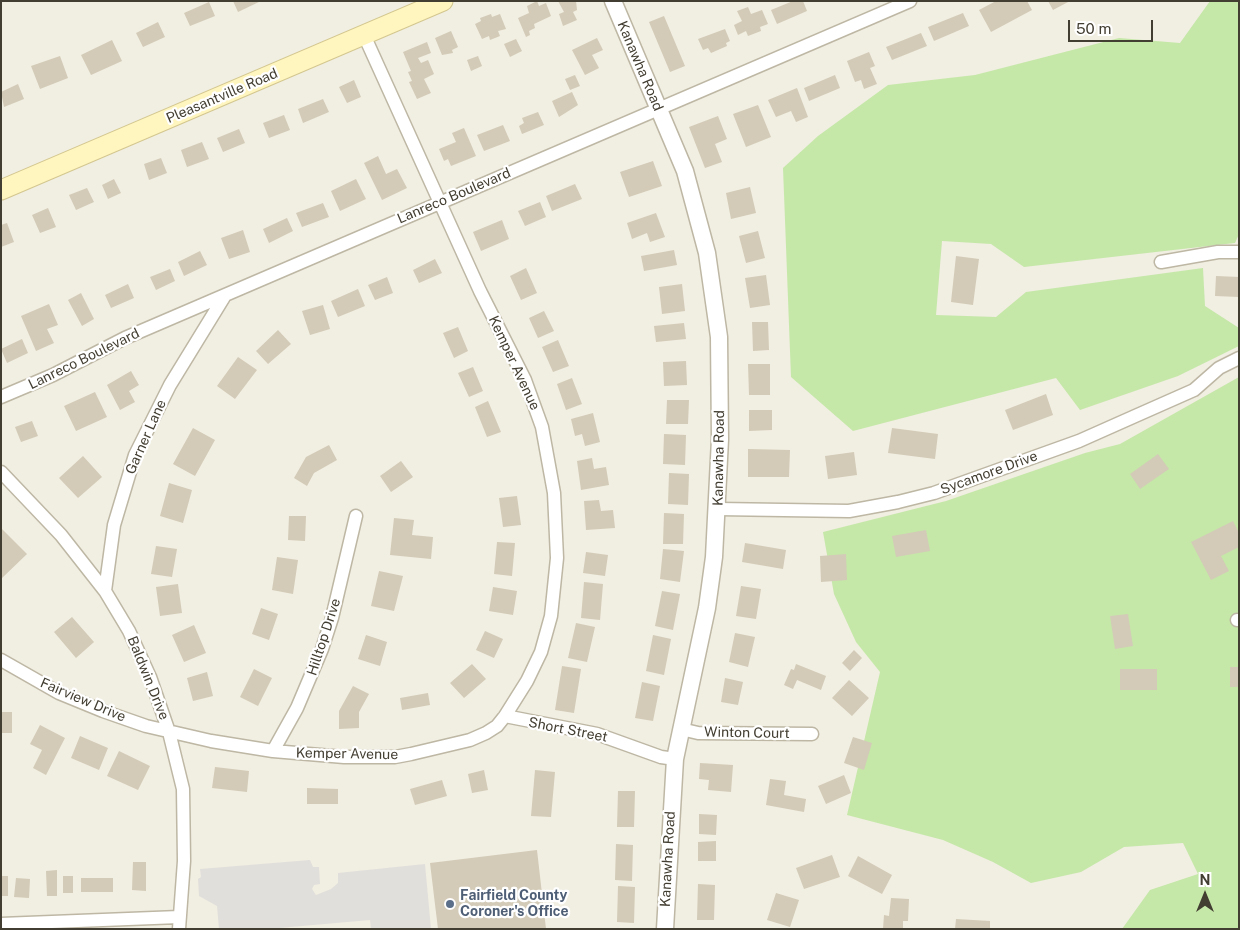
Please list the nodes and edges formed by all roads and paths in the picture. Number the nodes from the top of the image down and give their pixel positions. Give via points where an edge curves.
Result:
1 (443, 1) edge
2 (613, 1) edge
3 (910, 1) edge
4 (364, 35) junction
5 (659, 109) junction
6 (1, 190) edge
7 (438, 202) junction
8 (1239, 252) edge
9 (1161, 262) dead end
10 (224, 297) junction
11 (1239, 358) edge
12 (1, 398) edge
13 (1, 472) edge
14 (718, 509) junction
15 (356, 516) dead end
16 (105, 591) junction
17 (1, 660) edge
18 (505, 716) junction
19 (681, 729) junction
20 (169, 732) junction
21 (812, 734) dead end
22 (273, 751) junction
23 (675, 759) junction
24 (179, 923) edge
25 (1, 924) edge
26 (665, 929) edge

1 - 4 main road, Pleasantville Road
2 - 5 street, Kanawha Road
3 - 5 street, Lanreco Boulevard
4 - 6 main road, Pleasantville Road
4 - 7 street, Kemper Avenue
5 - 7 street, Lanreco Boulevard
5 - 14 street, Kanawha Road via 698,214 714,291 721,388
7 - 10 street, Lanreco Boulevard
7 - 18 street, Kemper Avenue via 526,380 542,427 554,493 557,558 551,616 534,667
8 - 9 street via 1218,252
10 - 12 street, Lanreco Boulevard via 125,338
10 - 16 street, Garner Lane via 170,385 135,455 114,525
11 - 14 street, Sycamore Drive via 1219,368 1194,390 1079,441 934,493 849,511
13 - 16 street, Baldwin Drive via 61,535
14 - 19 street, Kanawha Road via 707,608
15 - 22 street, Hilltop Drive via 322,649 297,708
16 - 20 street, Baldwin Drive via 142,658
17 - 20 street, Fairview Drive via 59,692 103,711
18 - 22 street, Kemper Avenue via 491,730 470,740 395,757 344,757
18 - 23 street, Short Street via 597,734
19 - 21 street, Winton Court via 698,733
19 - 23 street, Kanawha Road
20 - 22 street, Kemper Avenue
20 - 24 street, Baldwin Drive via 183,798 184,861
23 - 26 street, Kanawha Road
24 - 25 street

